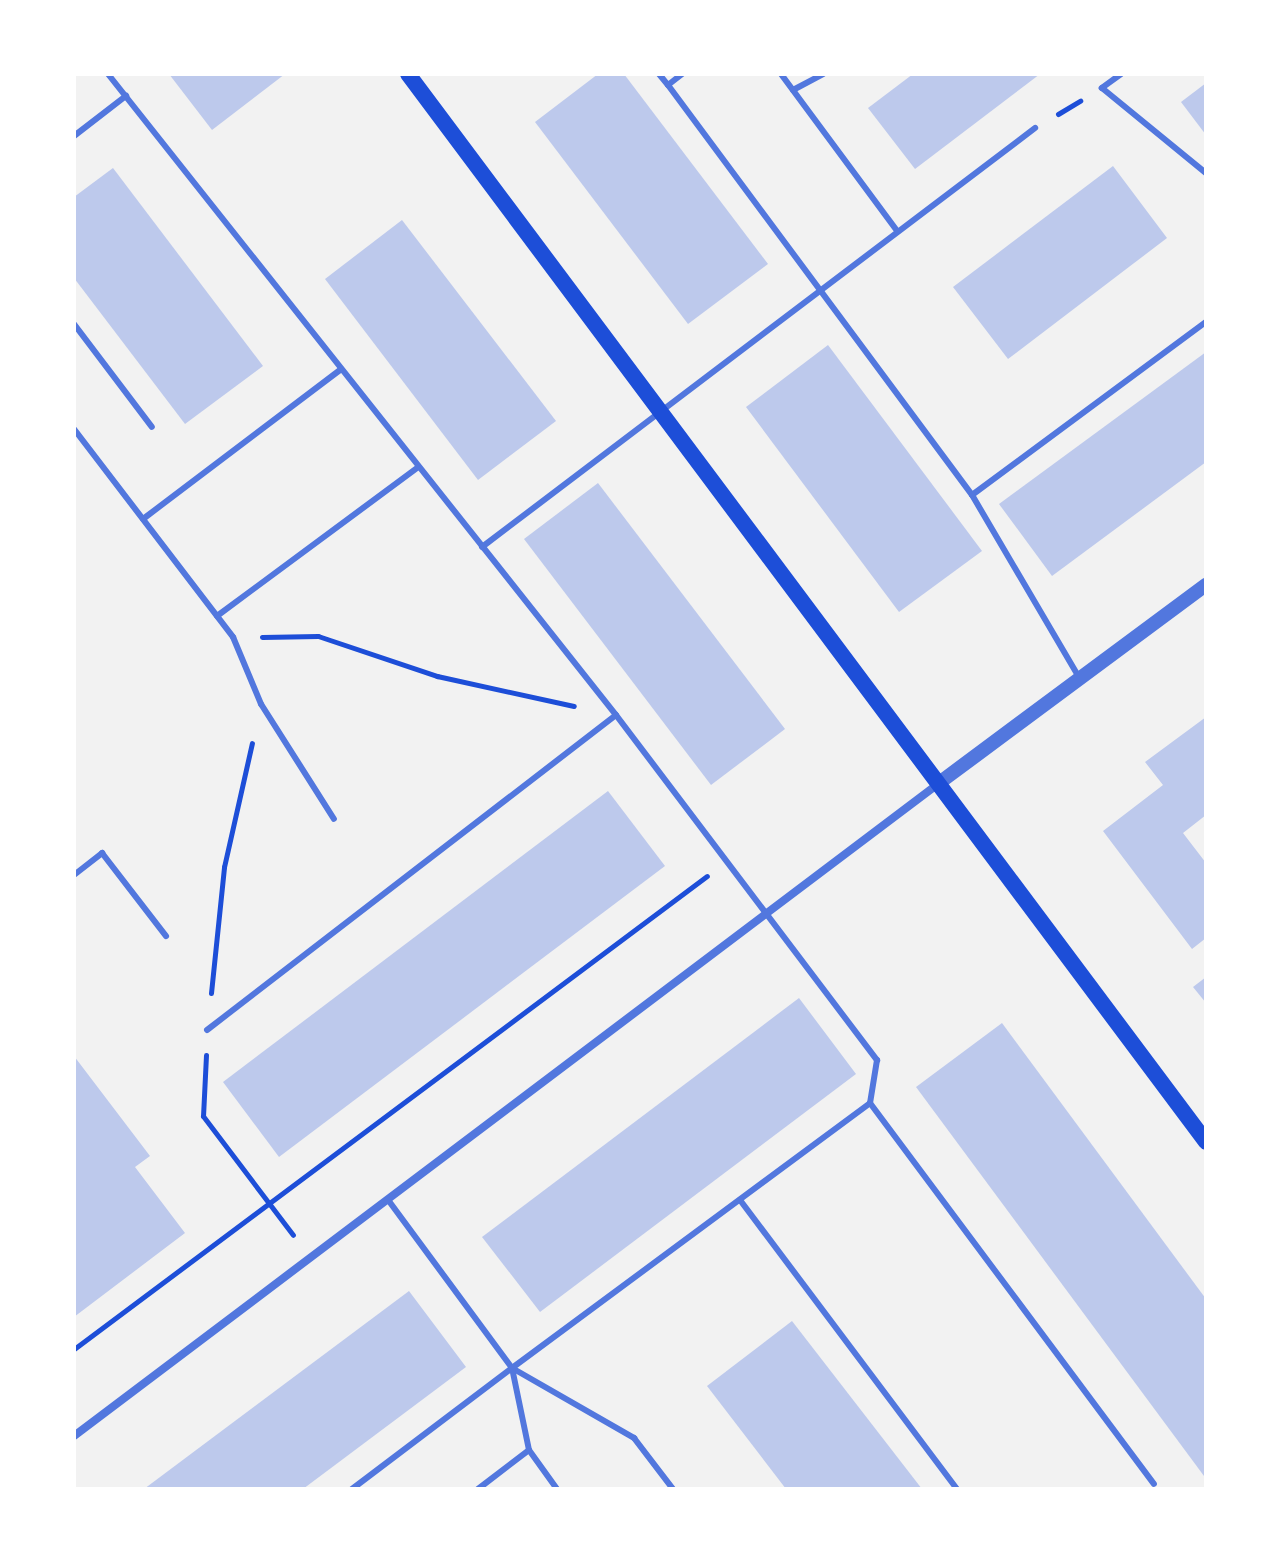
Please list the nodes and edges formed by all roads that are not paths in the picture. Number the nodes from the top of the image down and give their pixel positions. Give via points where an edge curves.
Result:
1 (108, 74) edge
2 (408, 74) edge
3 (659, 74) edge
4 (682, 74) edge
5 (781, 74) edge
6 (823, 74) edge
7 (1121, 74) edge
8 (668, 85) junction
9 (793, 90) junction
10 (126, 96) junction
11 (1035, 128) road end
12 (74, 136) edge
13 (1206, 173) edge
14 (897, 231) junction
15 (821, 291) junction
16 (1206, 322) edge
17 (74, 324) edge
18 (340, 370) junction
19 (660, 410) junction
20 (152, 427) dead end
21 (74, 429) edge
22 (417, 468) junction
23 (972, 495) junction
24 (143, 519) junction
25 (482, 547) junction
26 (1206, 585) edge
27 (217, 616) junction
28 (1080, 679) junction
29 (616, 715) junction
30 (939, 783) junction
31 (334, 819) dead end
32 (74, 875) edge
33 (766, 915) junction
34 (166, 936) dead end
35 (207, 1030) dead end
36 (870, 1103) junction
37 (1205, 1138) edge
38 (388, 1200) junction
39 (740, 1200) junction
40 (512, 1368) junction
41 (75, 1434) edge
42 (529, 1450) junction
43 (1154, 1484) dead end
44 (352, 1489) edge
45 (478, 1489) edge
46 (557, 1489) edge
47 (673, 1489) edge
48 (957, 1489) edge

1 - 10 lane
2 - 19 main road
3 - 8 lane
4 - 8 lane
5 - 9 lane
6 - 9 lane
7 - 13 lane via 1102,88
8 - 15 lane
9 - 14 lane
10 - 12 lane
10 - 18 lane
11 - 14 lane
14 - 15 lane
15 - 19 lane
15 - 23 lane
16 - 23 lane
17 - 20 lane
18 - 22 lane
18 - 24 lane
19 - 25 lane
19 - 30 main road
21 - 24 lane
22 - 25 lane
22 - 27 lane
23 - 28 lane
24 - 27 lane
25 - 29 lane
26 - 28 street
27 - 31 lane via 233,637 261,704
28 - 30 street
29 - 33 lane
29 - 35 lane
30 - 33 street
30 - 37 main road
32 - 34 lane via 102,853
33 - 36 lane via 877,1060
33 - 38 street
36 - 39 lane
36 - 43 lane
38 - 40 lane
38 - 41 street
39 - 40 lane
39 - 48 lane
40 - 42 lane
40 - 44 lane
40 - 47 lane via 634,1438
42 - 45 lane
42 - 46 lane

